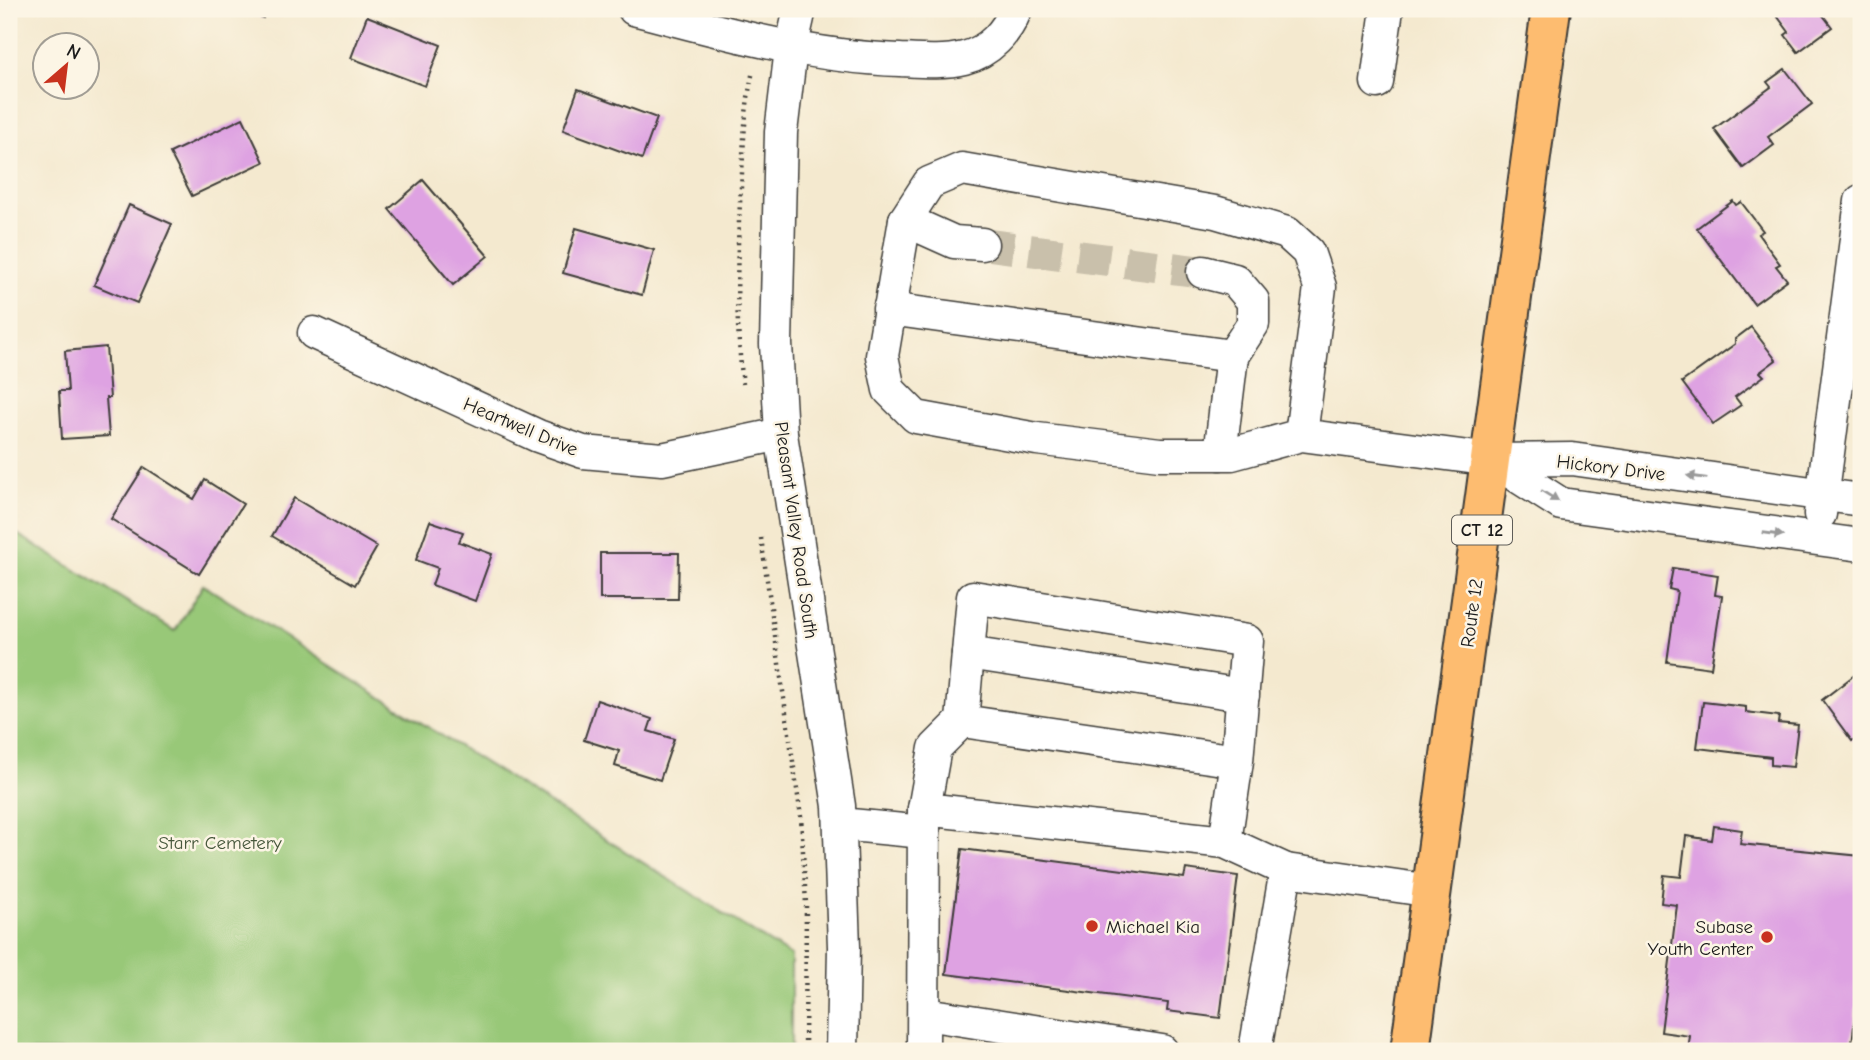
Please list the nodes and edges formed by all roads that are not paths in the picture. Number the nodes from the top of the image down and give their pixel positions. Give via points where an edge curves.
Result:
1 (634, 9) edge
2 (800, 9) edge
3 (1016, 9) edge
4 (1387, 9) edge
5 (1552, 9) edge
6 (791, 49) junction
7 (1377, 82) dead end
8 (1861, 201) edge
9 (905, 220) junction
10 (982, 244) tunnel mouth
11 (1203, 272) tunnel mouth
12 (889, 309) junction
13 (314, 333) dead end
14 (1232, 356) junction
15 (781, 434) junction
16 (1301, 435) junction
17 (1220, 454) junction
18 (1492, 460) junction
19 (1822, 495) junction
20 (1861, 500) edge
21 (1816, 540) junction
22 (1861, 545) edge
23 (968, 653) junction
24 (1243, 695) junction
25 (962, 721) junction
26 (1237, 761) junction
27 (924, 821) junction
28 (840, 824) junction
29 (1225, 842) junction
30 (1286, 870) junction
31 (1432, 891) junction
32 (925, 1014) junction
33 (842, 1051) edge
34 (923, 1051) edge
35 (1162, 1051) edge
36 (1255, 1051) edge
37 (1410, 1051) edge

1 - 6 street
2 - 6 street, Pleasant Valley Road South
3 - 6 street via 993,45 965,58 881,59
4 - 7 street
5 - 18 highway, Route 12 / CT 12
6 - 15 street, Pleasant Valley Road South via 781,158 776,344
8 - 19 street
9 - 10 street via 954,242
9 - 12 street
9 - 16 street via 929,183 962,169 1215,212 1287,233 1308,252 1320,287
11 - 14 street via 1235,280 1252,301 1254,324
12 - 14 street
12 - 17 street via 882,356 889,390 916,417 1037,439 1160,454
13 - 15 street, Heartwell Drive via 538,436 583,452 662,459
14 - 17 street
15 - 28 street, Pleasant Valley Road South
16 - 17 street
16 - 18 street
19 -> 18 street, Hickory Drive via 1572,459
18 -> 21 street, Hickory Drive via 1561,503
18 - 31 highway, Route 12 / CT 12
19 - 20 street, Hickory Drive
19 - 21 street
21 - 22 street, Hickory Drive
23 - 24 street
23 - 24 street via 973,597 1247,641
23 - 25 street
24 - 26 street
25 - 26 street
25 - 27 street via 935,748
26 - 29 street
27 - 28 street
27 - 29 street
27 - 32 street
28 - 33 street, Pleasant Valley Road South
29 - 30 street
30 - 31 street
30 - 36 street
31 - 37 highway, Route 12 / CT 12
32 - 34 street
32 - 35 street

